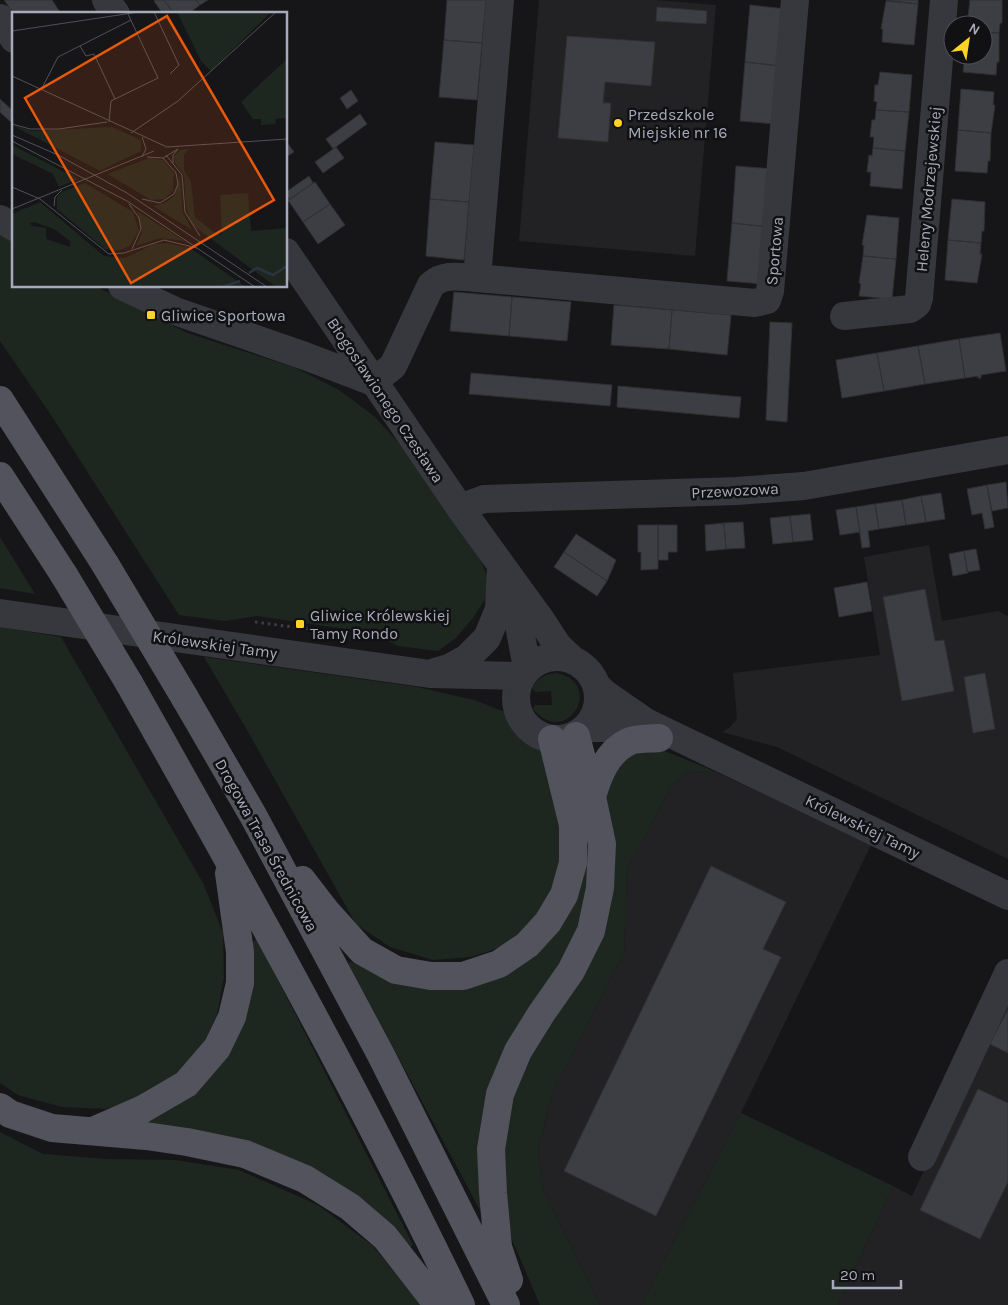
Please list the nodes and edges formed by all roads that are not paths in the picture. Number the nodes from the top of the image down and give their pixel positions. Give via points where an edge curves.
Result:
1 (500, 0) edge
2 (795, 0) edge
3 (944, 0) edge
4 (0, 18) edge
5 (12, 36) edge
6 (0, 219) edge
7 (12, 226) edge
8 (288, 255) edge
9 (477, 278) junction
10 (126, 288) edge
11 (844, 316) dead end
12 (373, 382) junction
13 (0, 400) edge
14 (1008, 450) edge
15 (0, 476) edge
16 (460, 508) junction
17 (494, 556) junction
18 (0, 613) edge
19 (574, 661) junction
20 (524, 672) junction
21 (430, 674) junction
22 (597, 686) junction
23 (516, 708) junction
24 (571, 734) junction
25 (659, 738) junction
26 (718, 756) junction
27 (592, 797) junction
28 (254, 817) junction
29 (226, 856) junction
30 (1008, 896) edge
31 (1008, 973) edge
32 (0, 1107) edge
33 (93, 1131) junction
34 (922, 1157) dead end
35 (438, 1305) edge
36 (461, 1305) edge
37 (506, 1305) edge
38 (518, 1305) edge

1 - 9 street
2 - 9 street, Sportowa via 768,300 756,303
3 - 11 street, Heleny Modrzejewskiej via 919,298 910,309
4 - 5 street
6 - 7 street
8 - 12 street, Błogosławionego Czesława
9 - 12 street, Sportowa via 448,276 436,280 393,366
10 - 12 street via 176,311
12 - 16 street, Błogosławionego Czesława
13 - 28 main road, Drogowa Trasa Średnicowa, bridge via 105,564
14 - 16 street, Przewozowa via 804,486 484,499
15 - 29 main road, bridge via 129,683
16 - 17 street, Błogosławionego Czesława
17 - 19 street, Błogosławionego Czesława via 558,646
17 - 20 street, Błogosławionego Czesława via 519,626 526,654
17 - 21 street via 499,609 487,638 467,658
18 - 21 street, Królewskiej Tamy
19 - 20 street via 559,656 546,657
19 - 22 street via 589,672
20 - 21 street, Królewskiej Tamy
20 - 23 street via 516,690
21 - 23 street, Królewskiej Tamy via 506,699
22 - 24 street via 597,706
22 - 26 street, Królewskiej Tamy via 646,722
23 - 24 street via 524,723 536,733
24 - 25 street, Królewskiej Tamy via 608,728
24 - 27 main road
24 - 28 main road via 573,862 564,895 548,922 527,945 499,964 463,976 431,976 396,970 362,951 326,911
25 - 26 street, Królewskiej Tamy
25 - 27 main road via 628,741 614,753 600,771
26 - 30 street, Królewskiej Tamy
27 - 38 main road via 602,844 600,888 591,931 571,971 518,1050 500,1094 491,1148 498,1247
28 - 37 main road, Drogowa Trasa Średnicowa via 381,1055
29 - 33 main road via 240,952 240,983 232,1017 217,1048 186,1084 143,1109
29 - 36 main road via 344,1074
31 - 34 street
32 - 33 main road via 10,1114 52,1128
33 - 35 main road via 171,1140 245,1154 305,1178 350,1207 385,1237

